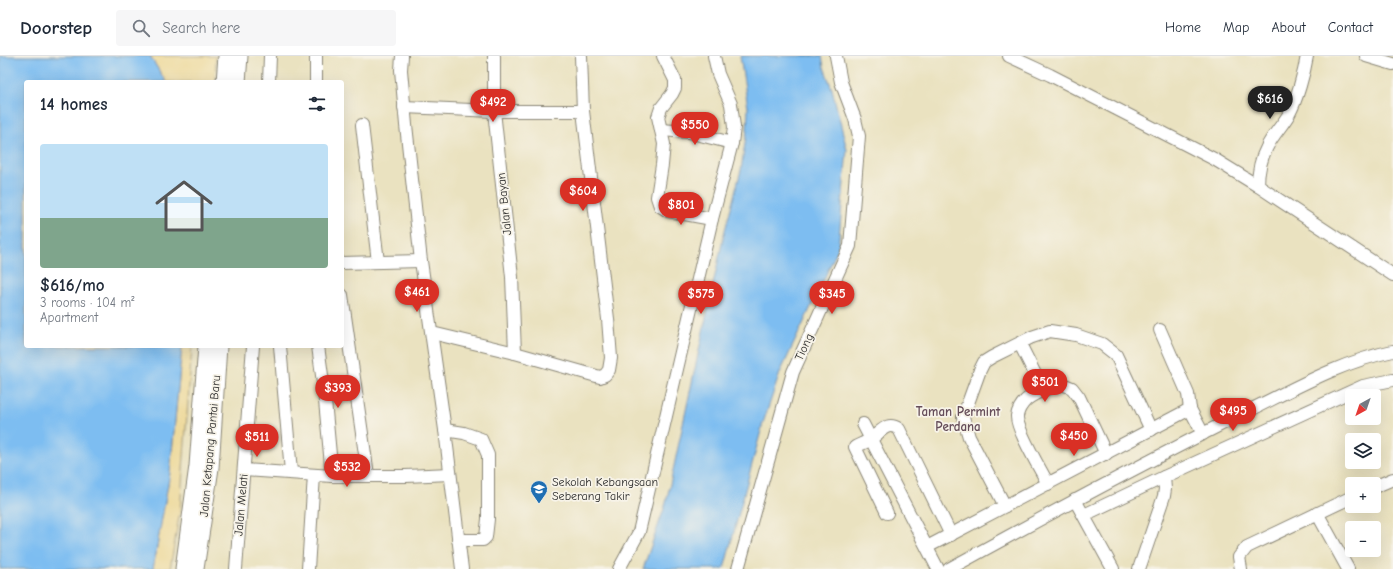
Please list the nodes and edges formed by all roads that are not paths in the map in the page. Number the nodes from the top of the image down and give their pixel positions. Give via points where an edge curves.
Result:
1 (226, 56) edge
2 (240, 56) edge
3 (270, 56) edge
4 (316, 56) edge
5 (402, 56) edge
6 (494, 56) edge
7 (581, 56) edge
8 (663, 56) edge
9 (714, 56) edge
10 (836, 56) edge
11 (1009, 56) edge
12 (1307, 56) edge
13 (1366, 56) edge
14 (1393, 64) edge
15 (224, 80) edge
16 (238, 80) edge
17 (269, 80) edge
18 (316, 80) edge
19 (404, 107) junction
20 (583, 111) junction
21 (494, 112) junction
22 (362, 125) dead end
23 (661, 130) junction
24 (732, 142) junction
25 (1258, 186) junction
26 (712, 219) junction
27 (421, 261) junction
28 (378, 262) junction
29 (344, 263) edge
30 (1393, 275) edge
31 (344, 309) edge
32 (1160, 330) dead end
33 (432, 332) junction
34 (1020, 344) junction
35 (206, 348) edge
36 (219, 348) edge
37 (253, 348) edge
38 (280, 348) edge
39 (318, 348) edge
40 (1393, 351) edge
41 (515, 353) junction
42 (1393, 380) edge
43 (1043, 390) junction
44 (1190, 409) junction
45 (864, 424) dead end
46 (445, 430) junction
47 (1151, 430) junction
48 (1203, 434) junction
49 (871, 439) junction
50 (1106, 454) junction
51 (244, 470) junction
52 (290, 472) junction
53 (450, 474) junction
54 (314, 475) junction
55 (332, 476) junction
56 (368, 476) junction
57 (1164, 477) junction
58 (1393, 479) edge
59 (1048, 484) junction
60 (1381, 484) edge
61 (1075, 500) junction
62 (1345, 500) edge
63 (1005, 506) junction
64 (887, 513) dead end
65 (1317, 513) junction
66 (1084, 516) junction
67 (951, 535) junction
68 (458, 540) junction
69 (927, 547) junction
70 (183, 569) edge
71 (196, 569) edge
72 (236, 569) edge
73 (308, 569) edge
74 (462, 569) edge
75 (619, 569) edge
76 (738, 569) edge
77 (938, 569) edge
78 (949, 569) edge
79 (1113, 569) edge
80 (1139, 569) edge
81 (1241, 569) edge
82 (1348, 569) edge

1 - 15 main road
2 - 16 main road
3 - 17 street
4 - 18 street
5 - 19 street
6 - 21 street, Jalan Bayan
7 - 20 street
8 - 23 street via 675,80 675,88 661,108 658,117
9 - 24 street via 730,104 734,127
10 - 76 street, Tiong via 841,82 859,136 850,246 793,372
11 - 25 street via 1214,159
12 - 25 street via 1289,113 1267,146 1258,172
13 - 14 street
19 - 21 street
19 - 27 street
20 - 21 street
20 - 41 street via 608,319 611,358 609,370 600,378
21 - 41 street, Jalan Bayan via 512,277
22 - 28 street
23 - 24 street via 688,132
23 - 26 street via 664,144 656,197 660,206 668,211
24 - 26 street
25 - 30 street
26 - 75 street via 639,532
27 - 28 street
27 - 33 street
28 - 29 street
31 - 56 street
32 - 44 street via 1188,394
33 - 41 street
33 - 46 street
34 - 43 street
34 - 47 street via 1044,333 1058,331 1102,344 1116,355
34 - 63 street via 984,362 963,417 969,437
35 - 70 main road, Jalan Ketapang Pantai Baru via 197,466
36 - 71 main road, Jalan Ketapang Pantai Baru via 211,468
37 - 51 street, Jalan Melati
38 - 52 street
39 - 55 street
40 - 48 street via 1332,370
42 - 57 street via 1363,386
43 - 50 street via 1060,383 1072,388 1079,397
43 - 59 street via 1026,400 1017,417 1020,430
44 - 47 street
44 - 48 street
45 - 49 street
46 - 53 street
46 - 68 street via 481,439 488,455 486,536 484,540
47 - 50 street
48 - 61 street
49 - 64 street via 855,447
49 - 67 street via 886,426 899,429
49 - 69 street
50 - 59 street
51 - 52 street
51 - 72 street, Jalan Melati
52 - 54 street
53 - 56 street
53 - 68 street
54 - 55 street
54 - 73 street
55 - 56 street
57 - 66 street
57 - 80 street via 1164,496
58 - 60 street
59 - 63 street
61 - 66 street
61 - 78 street
62 - 65 street
63 - 67 street
65 - 81 street via 1247,547 1239,557
65 - 82 street
66 - 79 street
67 - 69 street
68 - 74 street
69 - 77 street

